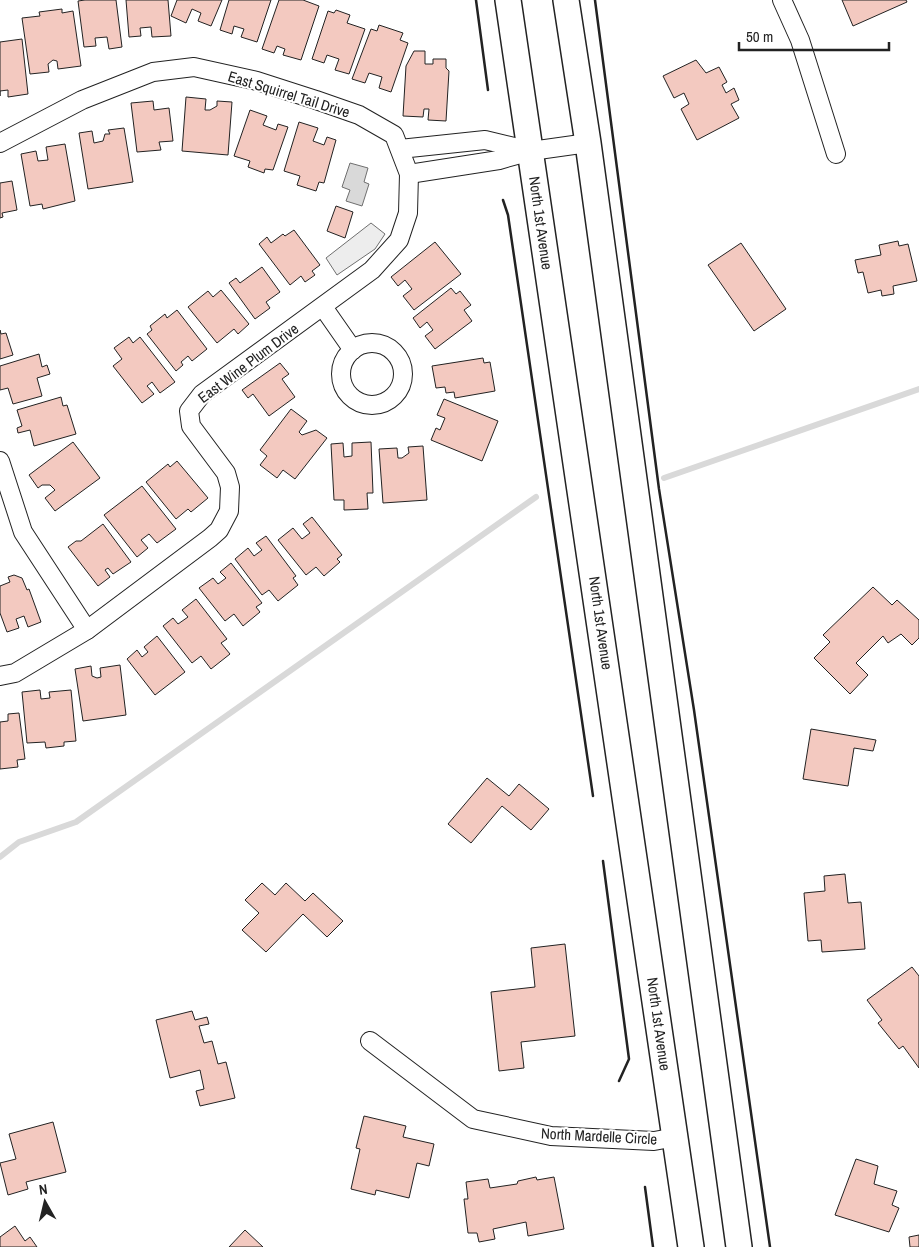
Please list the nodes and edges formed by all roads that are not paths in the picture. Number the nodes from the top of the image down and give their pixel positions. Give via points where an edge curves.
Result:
1 (508, 0) edge
2 (566, 0) edge
3 (782, 0) edge
4 (0, 143) edge
5 (588, 143) junction
6 (400, 149) junction
7 (531, 151) junction
8 (836, 154) dead end
9 (409, 172) junction
10 (323, 307) junction
11 (353, 350) dead end
12 (0, 460) edge
13 (87, 630) junction
14 (0, 676) edge
15 (370, 1042) dead end
16 (676, 1138) junction
17 (691, 1247) edge
18 (738, 1247) edge

1 - 7 main road, North 1st Avenue
2 - 5 main road
3 - 8 street via 800,40
4 - 6 street, East Squirrel Tail Drive via 82,100 153,72 194,67 257,81 359,115 394,135
5 - 7 street
5 - 18 main road
6 - 7 street via 485,140
6 - 9 street, East Squirrel Tail Drive
7 - 9 street via 499,160
7 - 16 main road, North 1st Avenue
9 - 10 street, East Wine Plum Drive via 408,213 399,240 372,270
10 - 11 street
10 - 13 street, East Wine Plum Drive via 202,394 189,411 191,426 229,481 229,511 210,538
12 - 13 street via 22,532
13 - 14 street, East Wine Plum Drive via 16,673
15 - 16 street, North Mardelle Circle via 473,1119 551,1136 654,1141
16 - 17 main road, North 1st Avenue

